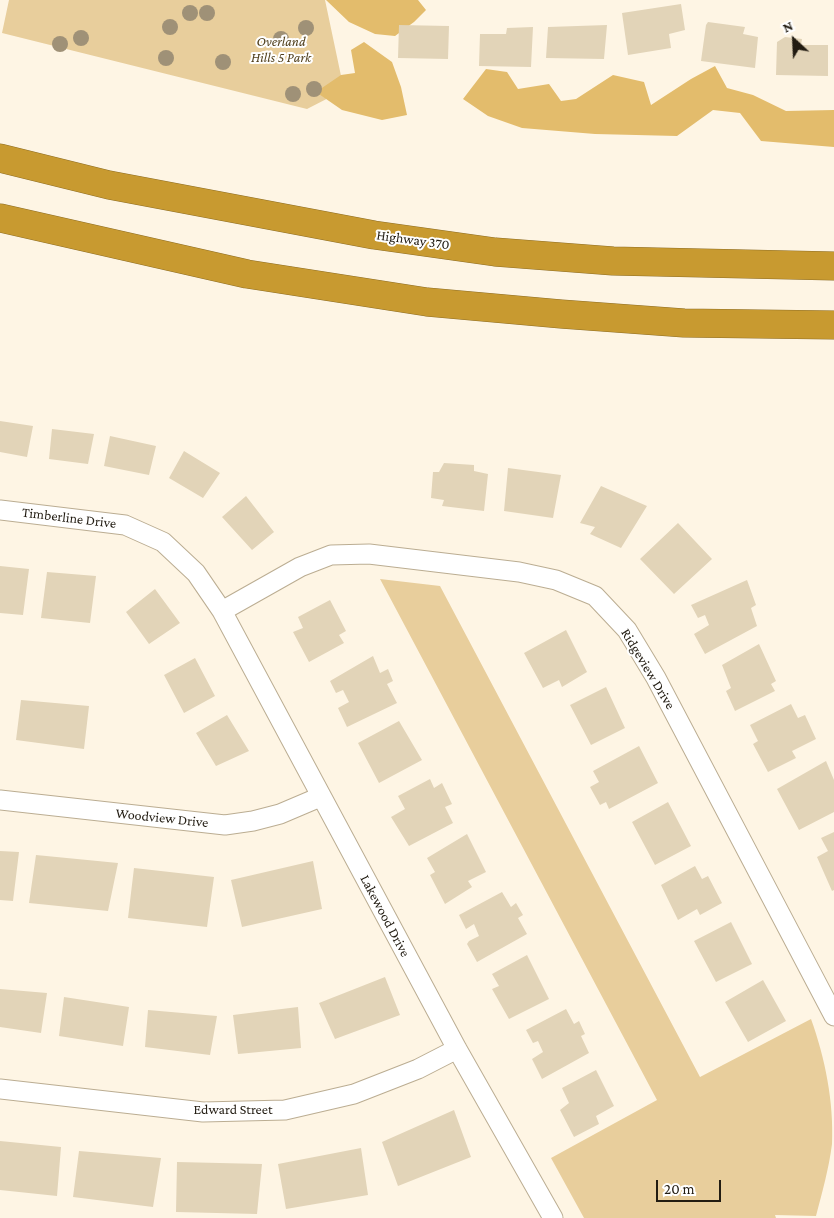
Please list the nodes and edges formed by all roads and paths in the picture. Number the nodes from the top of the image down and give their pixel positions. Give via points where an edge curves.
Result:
1 (0, 158) edge
2 (0, 218) edge
3 (834, 266) edge
4 (834, 324) edge
5 (0, 510) edge
6 (222, 611) junction
7 (320, 797) junction
8 (0, 800) edge
9 (834, 1016) edge
10 (457, 1049) junction
11 (0, 1089) edge
12 (553, 1218) edge

1 - 3 highway, Highway 370 via 109,185 374,235 494,252 613,261
2 - 4 highway via 247,274 427,302 684,323
5 - 6 street, Timberline Drive via 125,525 163,542 196,573
6 - 7 street, Lakewood Drive
6 - 9 street, Ridgeview Drive via 300,567 331,555 369,554 519,572 556,580 595,596 627,630 656,678
7 - 8 street, Woodview Drive via 280,814 225,825
7 - 10 street, Lakewood Drive
10 - 11 street, Edward Street via 354,1094 285,1110 203,1112
10 - 12 street, Lakewood Drive

